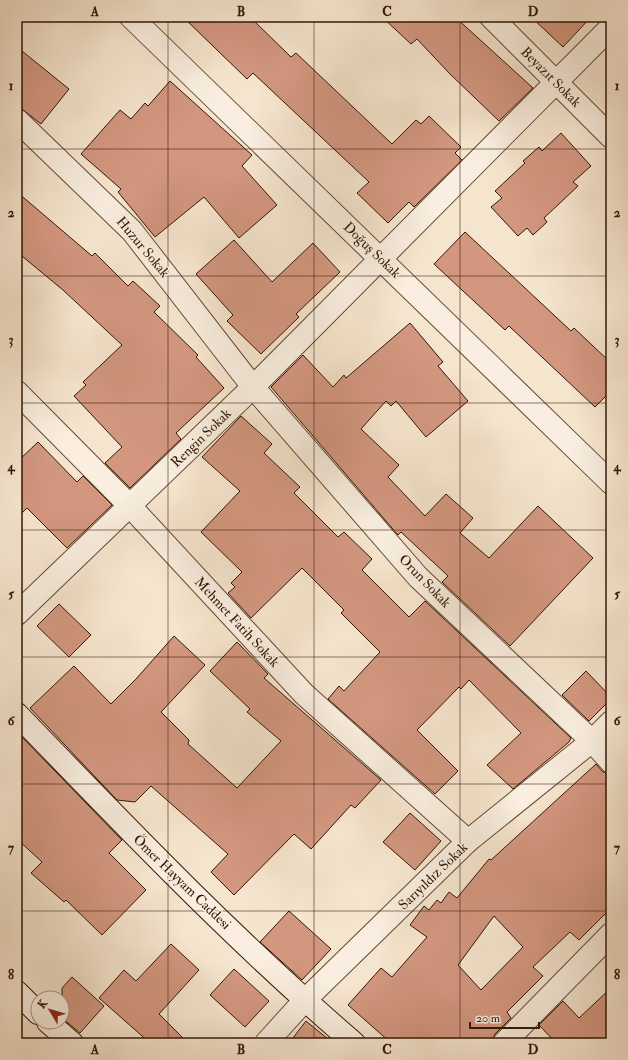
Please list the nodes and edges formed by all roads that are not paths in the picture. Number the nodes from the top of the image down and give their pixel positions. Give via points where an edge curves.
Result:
1 (131, 17) edge
2 (491, 17) edge
3 (611, 26) edge
4 (556, 82) junction
5 (17, 120) edge
6 (611, 137) edge
7 (380, 258) junction
8 (253, 387) junction
9 (17, 392) edge
10 (611, 483) edge
11 (130, 506) junction
12 (17, 614) edge
13 (17, 714) edge
14 (611, 722) edge
15 (592, 741) junction
16 (611, 762) edge
17 (468, 841) junction
18 (611, 934) edge
19 (17, 992) edge
20 (304, 1000) junction
21 (30, 1005) edge
22 (57, 1030) edge
23 (72, 1043) edge
24 (266, 1043) edge
25 (354, 1043) edge
26 (504, 1043) edge

1 - 7 street, Doğuş Sokak
2 - 4 street, Beyazıt Sokak
3 - 4 street, Rengin Sokak
4 - 6 street, Beyazıt Sokak
4 - 7 street, Rengin Sokak
5 - 8 street, Huzur Sokak via 132,230
7 - 8 street, Rengin Sokak
7 - 10 street, Doğuş Sokak
8 - 11 street, Rengin Sokak
8 - 15 street, Orun Sokak via 418,577
9 - 11 street, Mehmet Fatih Sokak
11 - 12 street, Rengin Sokak
11 - 17 street, Mehmet Fatih Sokak via 304,694
13 - 20 street, Ömer Hayyam Caddesi via 157,859
14 - 15 street, Sarıyıldız Sokak
15 - 16 street, Orun Sokak
15 - 17 street, Sarıyıldız Sokak
17 - 20 street, Sarıyıldız Sokak
18 - 26 street
19 - 21 street
20 - 24 street, Sarıyıldız Sokak
20 - 25 street, Ömer Hayyam Caddesi
22 - 23 street

